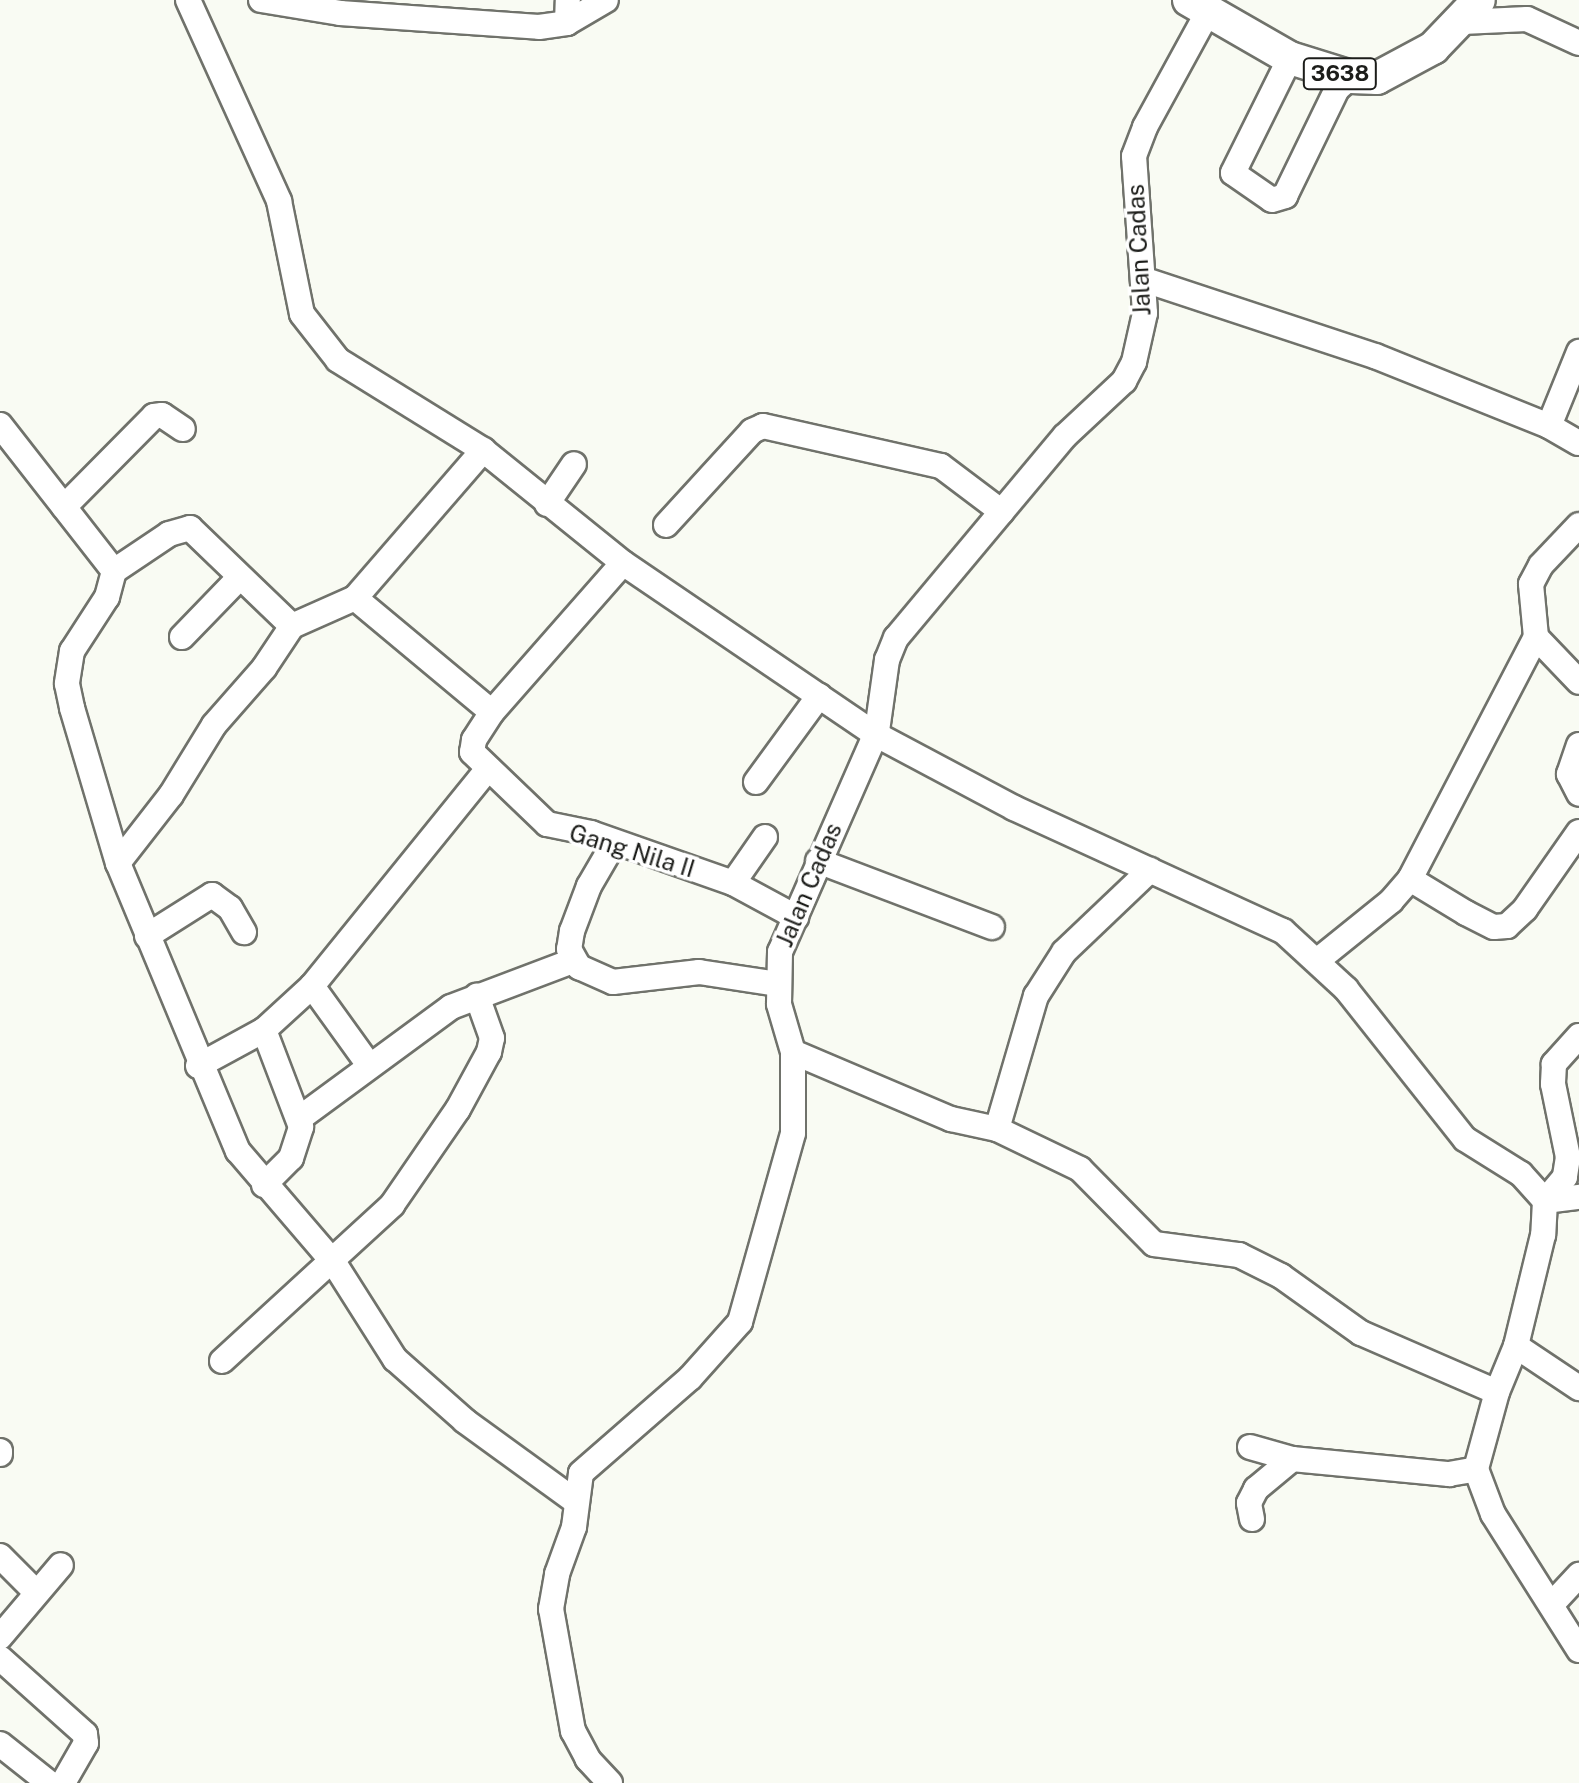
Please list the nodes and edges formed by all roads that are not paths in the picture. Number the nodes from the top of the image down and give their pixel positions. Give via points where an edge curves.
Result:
1 (188, 0) edge
2 (261, 0) edge
3 (606, 0) edge
4 (1199, 5) edge
5 (340, 6) edge
6 (1471, 11) edge
7 (568, 12) edge
8 (1579, 43) edge
9 (1290, 58) junction
10 (1351, 77) junction
11 (1145, 280) junction
12 (1579, 352) edge
13 (0, 425) edge
14 (1549, 426) junction
15 (183, 429) dead end
16 (1579, 443) edge
17 (483, 450) junction
18 (574, 464) dead end
19 (547, 504) junction
20 (64, 507) junction
21 (1002, 512) junction
22 (666, 525) dead end
23 (1579, 525) edge
24 (623, 563) junction
25 (114, 571) junction
26 (240, 577) junction
27 (355, 598) junction
28 (292, 626) junction
29 (182, 637) dead end
30 (1536, 637) junction
31 (1579, 682) edge
32 (819, 696) junction
33 (492, 712) junction
34 (875, 734) junction
35 (1579, 745) edge
36 (487, 770) junction
37 (756, 782) dead end
38 (1579, 794) edge
39 (1579, 832) edge
40 (765, 837) dead end
41 (614, 843) junction
42 (818, 861) junction
43 (118, 863) junction
44 (1150, 870) junction
45 (1410, 879) junction
46 (733, 883) junction
47 (796, 917) junction
48 (992, 927) dead end
49 (244, 932) dead end
50 (147, 936) junction
51 (1318, 960) junction
52 (573, 961) junction
53 (777, 984) junction
54 (312, 986) junction
55 (477, 996) junction
56 (264, 1030) junction
57 (1579, 1036) edge
58 (793, 1052) junction
59 (369, 1065) junction
60 (198, 1066) junction
61 (300, 1118) junction
62 (997, 1129) junction
63 (264, 1185) junction
64 (1579, 1197) edge
65 (1545, 1201) junction
66 (334, 1263) junction
67 (1516, 1346) junction
68 (222, 1361) dead end
69 (1579, 1388) edge
70 (1497, 1392) junction
71 (1250, 1447) dead end
72 (1292, 1459) junction
73 (1476, 1469) junction
74 (575, 1501) junction
75 (1252, 1519) dead end
76 (61, 1565) dead end
77 (4, 1570) edge
78 (1579, 1575) edge
79 (35, 1591) junction
80 (1552, 1604) junction
81 (0, 1637) edge
82 (1579, 1650) edge
83 (0, 1658) edge
84 (0, 1744) edge
85 (49, 1783) edge
86 (63, 1783) edge
87 (610, 1783) edge

1 - 17 street via 213,64 268,171 294,289 315,334 338,360
2 - 5 street
3 - 7 street
4 - 9 main road, 3638
4 - 11 street, Jalan Cadas via 1134,156
5 - 7 street via 508,27
6 - 8 street via 1527,19
6 - 10 main road, 3638 via 1410,64 1377,78
9 - 10 main road, 3638
9 - 10 street via 1233,173 1272,200 1285,196 1337,89
11 - 14 street via 1375,356
11 - 21 street, Jalan Cadas via 1142,340 1124,381 1065,436
12 - 14 street
13 - 20 street
14 - 16 street
15 - 20 street via 162,415 154,416
17 - 19 street
17 - 27 street
18 - 19 street
19 - 24 street
20 - 25 street
21 - 22 street via 941,466 763,426 746,436
21 - 34 street, Jalan Cadas via 896,638 887,660 884,705
23 - 30 street via 1541,565 1531,584
24 - 32 street
24 - 33 street
25 - 26 street via 187,527
25 - 43 street via 107,597 72,651 67,684
26 - 28 street
26 - 29 street
27 - 28 street
27 - 33 street
28 - 43 street via 214,725 165,803
30 - 31 street
30 - 45 street
32 - 34 street
32 - 37 street
33 - 36 street via 472,746
34 - 42 street, Jalan Cadas
34 - 44 street via 1014,808
35 - 38 street via 1569,774
36 - 41 street, Gang Nila II via 552,828
36 - 54 street
39 - 45 street via 1507,926 1494,927
40 - 46 street
41 - 46 street, Gang Nila II
41 - 52 street via 589,886 572,931
42 - 47 street, Jalan Cadas
42 - 48 street
43 - 50 street
44 - 51 street via 1283,931
44 - 62 street via 1064,952 1036,996
45 - 51 street
46 - 47 street, Gang Nila II
47 - 53 street, Jalan Cadas via 780,952
49 - 50 street via 230,908 212,895
50 - 60 street
51 - 65 street via 1465,1139 1521,1174
52 - 53 street via 589,975 613,982 699,972
52 - 55 street
53 - 58 street, Jalan Cadas
54 - 56 street
54 - 59 street
55 - 59 street via 425,1023
55 - 66 street via 492,1038 489,1052 458,1109 392,1205
56 - 60 street
56 - 61 street
57 - 65 street via 1554,1064 1568,1157 1565,1177
58 - 62 street via 904,1101
58 - 74 street, Jalan Cadas via 790,1154 740,1322 690,1378 581,1473
59 - 61 street
60 - 63 street via 238,1151
61 - 63 street via 297,1147
62 - 70 street via 1080,1169 1154,1244 1239,1255 1281,1276 1361,1333
63 - 66 street
64 - 65 street
65 - 67 street via 1543,1235
66 - 68 street
66 - 74 street via 376,1335 425,1389
67 - 69 street
67 - 70 street
70 - 73 street
71 - 72 street
72 - 73 street via 1449,1474
72 - 75 street via 1256,1489 1249,1503
73 - 80 street via 1493,1514
74 - 87 street, Jalan Cadas via 574,1527 553,1586 551,1609 573,1731 588,1759
76 - 79 street
77 - 79 street
78 - 80 street
79 - 81 street
80 - 82 street
83 - 86 street via 85,1734 86,1743
84 - 85 street

